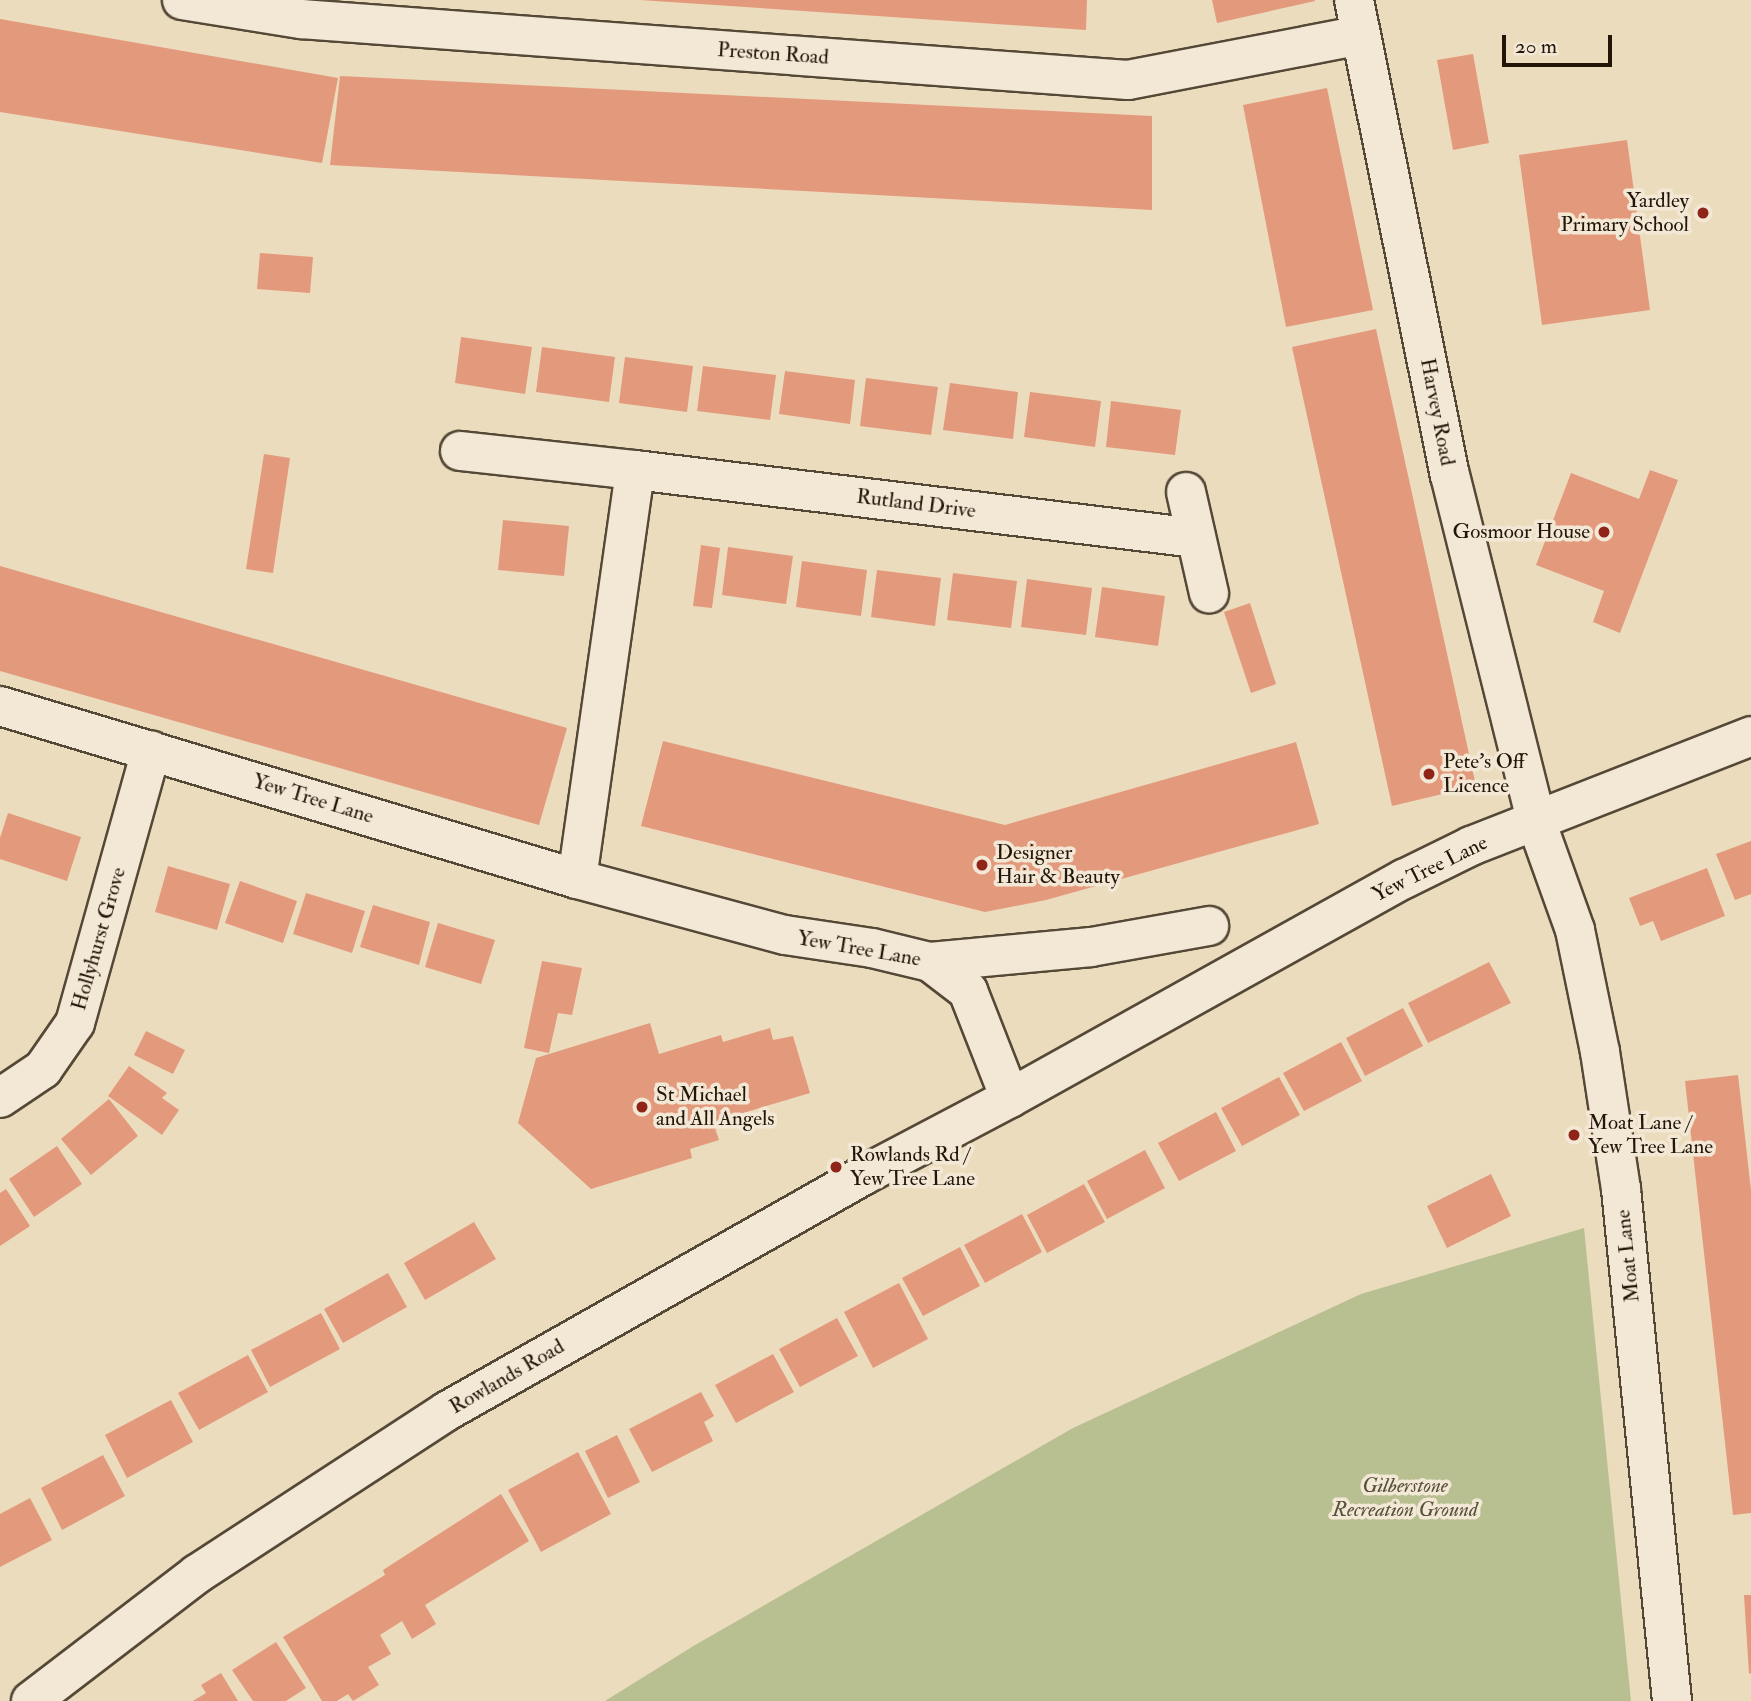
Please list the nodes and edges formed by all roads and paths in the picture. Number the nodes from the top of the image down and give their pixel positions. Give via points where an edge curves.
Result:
1 (182, 0) edge
2 (1358, 18) edge
3 (460, 451) dead end
4 (635, 470) junction
5 (1186, 492) dead end
6 (1196, 538) junction
7 (1209, 593) dead end
8 (0, 706) edge
9 (1751, 736) edge
10 (151, 750) junction
11 (1536, 821) junction
12 (577, 879) junction
13 (1209, 926) dead end
14 (930, 962) junction
15 (0, 1098) edge
16 (1010, 1098) junction
17 (31, 1701) edge
18 (1672, 1701) edge

1 - 2 street, Preston Road via 301,19 1128,80
2 - 11 street, Harvey Road via 1450,475
3 - 4 street, Rutland Drive
4 - 6 street, Rutland Drive
4 - 12 street
5 - 6 street
6 - 7 street
8 - 10 street, Yew Tree Lane
9 - 11 street, Yew Tree Lane
10 - 12 street, Yew Tree Lane
10 - 15 street, Hollyhurst Grove via 75,1023 43,1069
11 - 16 street, Yew Tree Lane via 1404,879
11 - 18 street, Moat Lane via 1575,930 1600,1052 1619,1175
12 - 14 street, Yew Tree Lane via 785,936 872,948
13 - 14 street via 1091,947
14 - 16 street, Yew Tree Lane via 968,991
16 - 17 street, Rowlands Road via 862,1176 447,1411 197,1574

